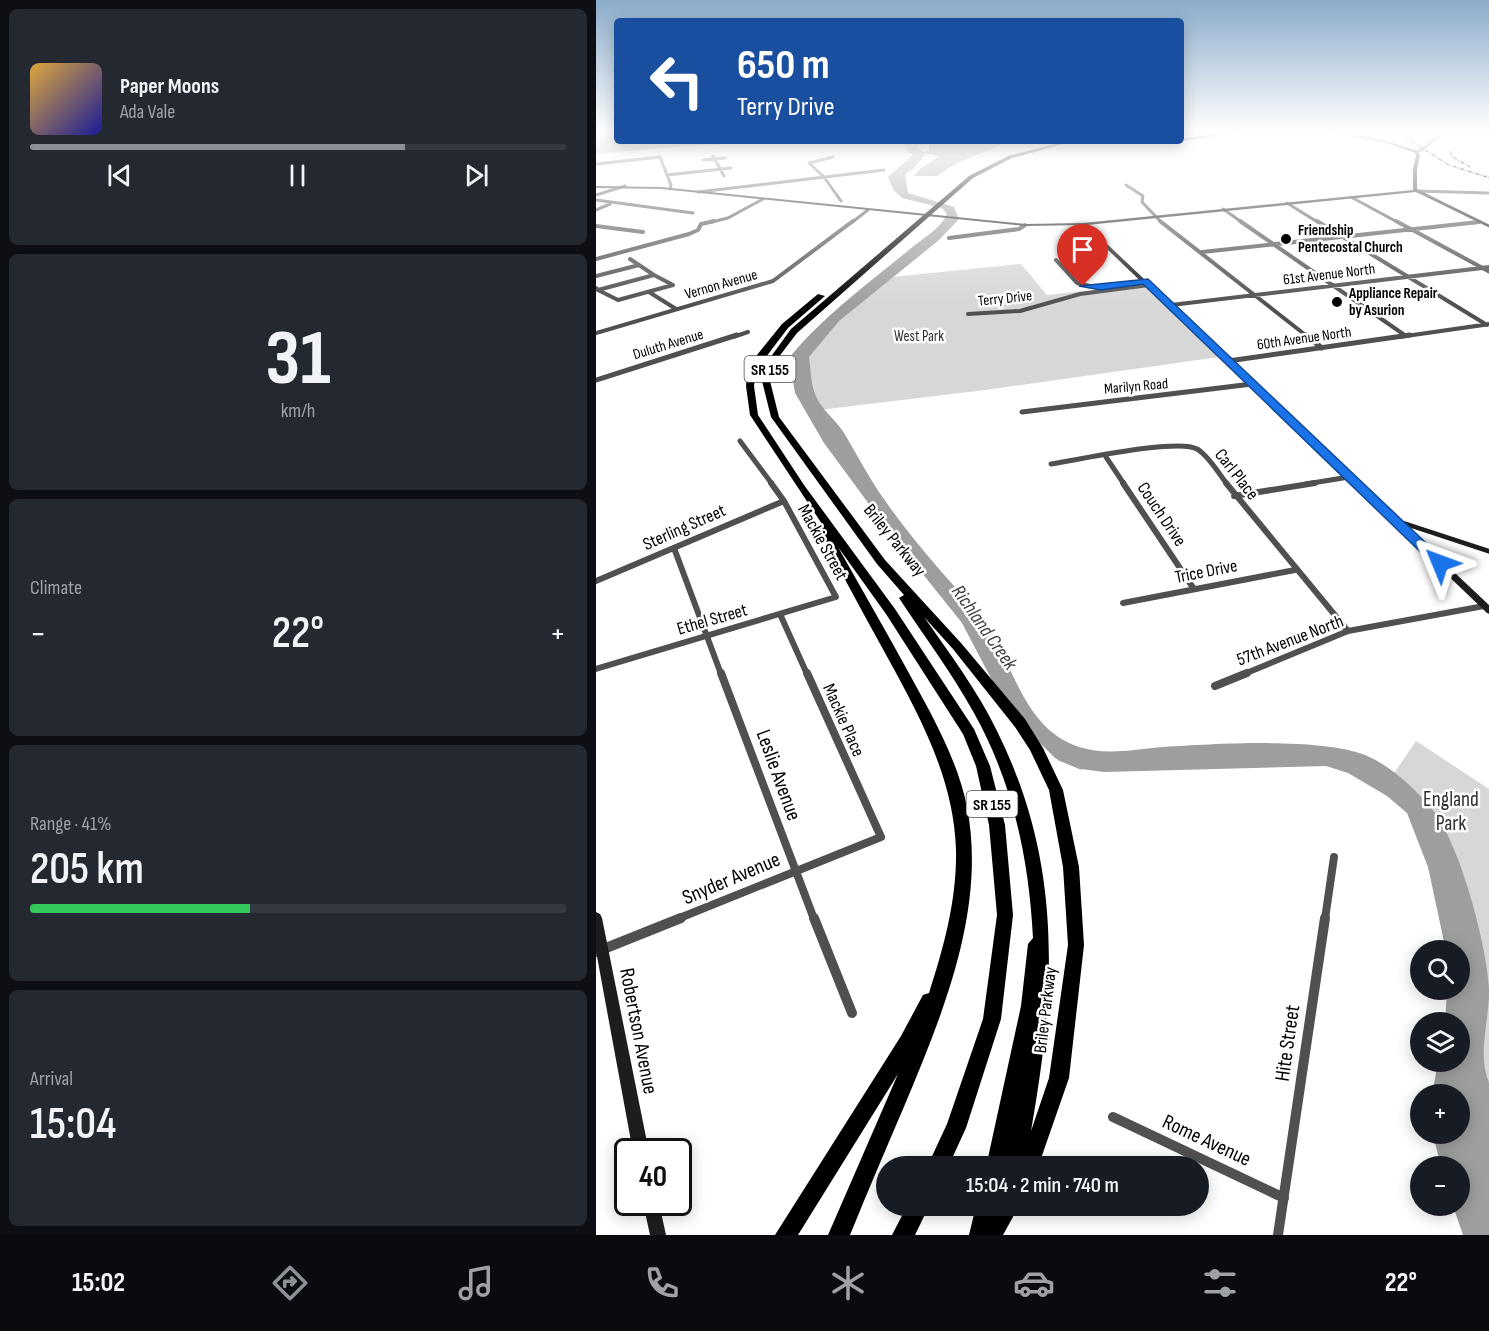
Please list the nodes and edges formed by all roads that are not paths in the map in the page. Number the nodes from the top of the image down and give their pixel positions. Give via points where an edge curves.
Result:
1 (685, 191) edge
2 (709, 191) edge
3 (834, 191) edge
4 (946, 191) edge
5 (955, 191) edge
6 (1135, 191) edge
7 (1417, 191) junction
8 (698, 192) junction
9 (1490, 193) edge
10 (1351, 197) junction
11 (763, 199) junction
12 (596, 200) edge
13 (841, 201) dead end
14 (1287, 203) junction
15 (611, 204) junction
16 (1223, 209) junction
17 (596, 210) edge
18 (868, 210) junction
19 (879, 212) junction
20 (693, 213) dead end
21 (862, 215) junction
22 (1155, 217) junction
23 (1479, 222) junction
24 (1083, 224) junction
25 (1025, 225) junction
26 (596, 226) edge
27 (607, 227) junction
28 (1490, 227) edge
29 (1409, 229) junction
30 (596, 232) edge
31 (643, 232) dead end
32 (1342, 237) junction
33 (949, 238) dead end
34 (1273, 244) junction
35 (1202, 252) junction
36 (596, 259) edge
37 (630, 259) dead end
38 (1056, 260) dead end
39 (639, 265) junction
40 (1490, 267) edge
41 (1482, 268) junction
42 (1490, 272) edge
43 (654, 274) junction
44 (596, 276) edge
45 (1408, 276) junction
46 (1147, 283) junction
47 (1334, 285) junction
48 (597, 289) edge
49 (650, 292) junction
50 (1253, 294) junction
51 (1170, 305) junction
52 (676, 309) junction
53 (968, 314) dead end
54 (1489, 325) edge
55 (596, 326) edge
56 (603, 331) junction
57 (748, 332) dead end
58 (596, 333) edge
59 (1406, 336) junction
60 (1322, 348) junction
61 (1228, 361) junction
62 (596, 380) edge
63 (1252, 384) junction
64 (1022, 412) dead end
65 (740, 441) dead end
66 (1106, 457) junction
67 (1051, 464) dead end
68 (1349, 477) junction
69 (800, 486) junction
70 (1234, 496) junction
71 (784, 501) junction
72 (1395, 520) junction
73 (674, 548) junction
74 (1490, 552) edge
75 (881, 562) junction
76 (1295, 570) junction
77 (596, 581) edge
78 (1194, 589) junction
79 (836, 597) joint
80 (1123, 603) dead end
81 (1487, 608) edge
82 (780, 614) junction
83 (1348, 631) junction
84 (709, 635) junction
85 (596, 669) edge
86 (1215, 686) dead end
87 (881, 837) joint
88 (1334, 857) dead end
89 (795, 871) junction
90 (1040, 900) junction
91 (596, 918) edge
92 (598, 951) edge
93 (946, 968) junction
94 (852, 1013) dead end
95 (1113, 1117) dead end
96 (638, 1138) edge
97 (942, 1156) edge
98 (998, 1156) edge
99 (1016, 1156) edge
100 (1032, 1156) edge
101 (1284, 1198) junction
102 (654, 1216) edge
103 (913, 1216) edge
104 (984, 1216) edge
105 (1002, 1216) edge
106 (1005, 1216) edge
107 (658, 1235) edge
108 (786, 1235) edge
109 (839, 1235) edge
110 (903, 1235) edge
111 (980, 1235) edge
112 (991, 1235) edge
113 (1000, 1235) edge
114 (1278, 1235) edge

1 - 8 street
2 - 8 street
3 - 13 street
4 - 69 highway, Briley Parkway / SR 155 via 785,326 769,342 752,370 754,415
5 - 75 highway, Briley Parkway / SR 155 via 794,331 774,358 766,381 774,417
6 - 22 street via 1143,196 1142,202
7 - 9 street
7 - 10 street
7 - 23 street
8 - 11 street
10 - 14 street
10 - 29 street
11 - 18 street
11 - 36 street via 728,218 701,224 689,234
12 - 15 street
14 - 16 street
14 - 32 street
15 - 17 street
15 - 20 street
16 - 22 street
16 - 34 street
18 - 19 street
18 - 21 street, Vernon Avenue
19 - 21 street
19 - 25 street
21 - 52 street, Vernon Avenue via 773,281
22 - 24 street
22 - 35 street
23 - 28 street
23 - 29 street
24 - 25 street
24 - 46 street
25 - 33 street
26 - 27 street
27 - 30 street
27 - 31 street
29 - 32 street
29 - 41 street
32 - 34 street
32 - 45 street
34 - 35 street
34 - 47 street
35 - 50 street
37 - 39 street
38 - 46 street via 1083,286
39 - 43 street
39 - 44 street
40 - 41 street, 61st Avenue North
41 - 42 street
41 - 45 street, 61st Avenue North
43 - 48 street
43 - 49 street via 673,285
45 - 47 street, 61st Avenue North
45 - 54 street
46 - 51 street
46 - 53 street, Terry Drive via 1080,294 1020,311
47 - 50 street, 61st Avenue North
47 - 59 street
48 - 49 street via 618,300
49 - 52 street
50 - 51 street, 61st Avenue North
50 - 60 street
51 - 61 street
52 - 56 street, Vernon Avenue
54 - 59 street, 60th Avenue North
55 - 56 street
56 - 58 street, Vernon Avenue
57 - 62 street, Duluth Avenue
59 - 60 street, 60th Avenue North
60 - 61 street, 60th Avenue North
61 - 63 street
63 - 64 street, Marilyn Road
63 - 68 street
65 - 71 street, Mackie Street
66 - 67 street, Carl Place
66 - 70 street, Carl Place via 1189,446 1205,456
66 - 78 street, Couch Drive
68 - 70 street
68 - 72 street
69 - 93 highway via 923,711 959,806 964,849 962,900
69 - 97 highway, Briley Parkway / SR 155 via 891,612 969,733 983,766 997,825 1006,915 992,1019 956,1128
70 - 76 street, Carl Place
71 - 73 street, Sterling Street
71 - 79 street, Mackie Street
72 - 74 street
72 - 81 street
73 - 77 street, Sterling Street
73 - 84 street, Leslie Avenue
75 - 90 highway via 991,731 1014,785 1034,852
75 - 100 highway, Briley Parkway / SR 155 via 1020,723 1056,790 1071,867 1076,945 1059,1078
76 - 78 street, Trice Drive
76 - 83 street, Carl Place
78 - 80 street, Trice Drive
79 - 82 street, Ethel Street
81 - 83 street, 57th Avenue North
82 - 84 street, Ethel Street
82 - 87 street, Mackie Place
83 - 86 street, 57th Avenue North
84 - 85 street, Ethel Street
84 - 89 street, Leslie Avenue
87 - 89 street, Snyder Avenue
88 - 101 street, Hite Street
89 - 92 street, Snyder Avenue
89 - 94 street, Leslie Avenue
90 - 98 highway via 1031,1006
90 - 99 highway via 1043,966 1032,1070
91 - 92 street, Robertson Avenue
92 - 96 street, Robertson Avenue
93 - 108 highway via 908,1042
93 - 109 highway via 921,1044
95 - 101 street, Rome Avenue
101 - 114 street, Hite Street
102 - 107 street
103 - 110 highway
104 - 111 highway
105 - 112 highway
106 - 113 highway

